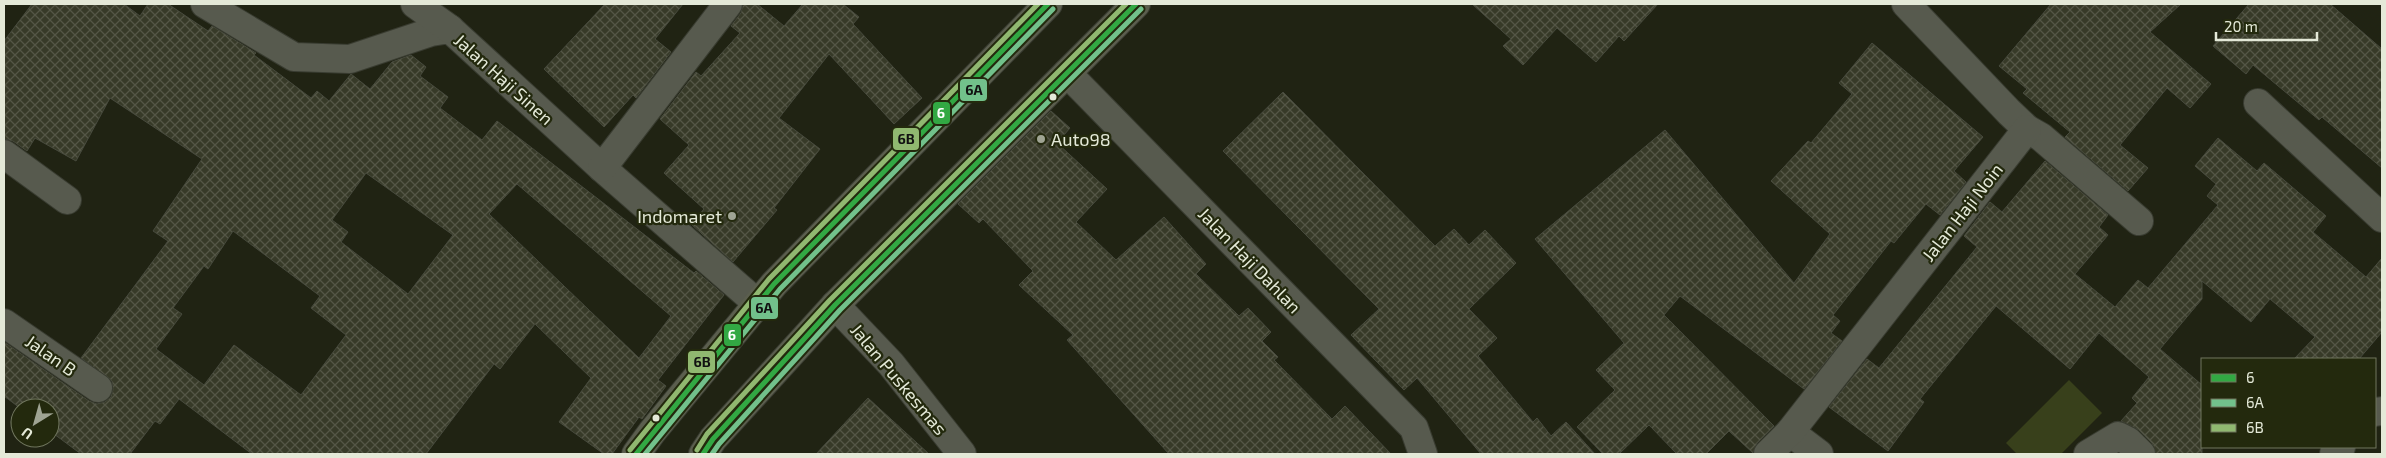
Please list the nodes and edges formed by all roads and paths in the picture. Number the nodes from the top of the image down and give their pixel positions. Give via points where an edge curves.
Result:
1 (204, 4) edge
2 (415, 4) edge
3 (728, 4) edge
4 (1048, 4) edge
5 (1136, 4) edge
6 (1906, 4) edge
7 (450, 29) junction
8 (1067, 73) junction
9 (2258, 103) dead end
10 (2027, 129) junction
11 (4, 154) edge
12 (602, 168) junction
13 (68, 200) dead end
14 (2382, 218) edge
15 (2139, 220) dead end
16 (757, 303) junction
17 (835, 305) junction
18 (4, 323) edge
19 (98, 388) dead end
20 (1790, 432) junction
21 (636, 454) edge
22 (703, 454) edge
23 (962, 454) edge
24 (1423, 454) edge
25 (1768, 454) edge
26 (1820, 454) edge
27 (2088, 454) edge
28 (2142, 454) edge

1 - 7 street, Jalan Haji Sinen via 294,56 350,59 431,32
2 - 7 street
3 - 12 street
4 - 16 main road
5 - 8 main road
6 - 10 street
7 - 12 street, Jalan Haji Sinen
8 - 17 main road
8 - 24 street, Jalan Haji Dahlan via 1414,428
9 - 14 street
10 - 15 street via 2041,136
10 - 20 street, Jalan Haji Noin
11 - 13 street
12 - 16 street, Jalan Haji Sinen
16 - 21 main road
17 - 22 main road
17 - 23 street, Jalan Puskesmas via 891,364
18 - 19 street, Jalan B
20 - 25 street, Jalan Haji Noin
20 - 26 street
27 - 28 street via 2118,436

